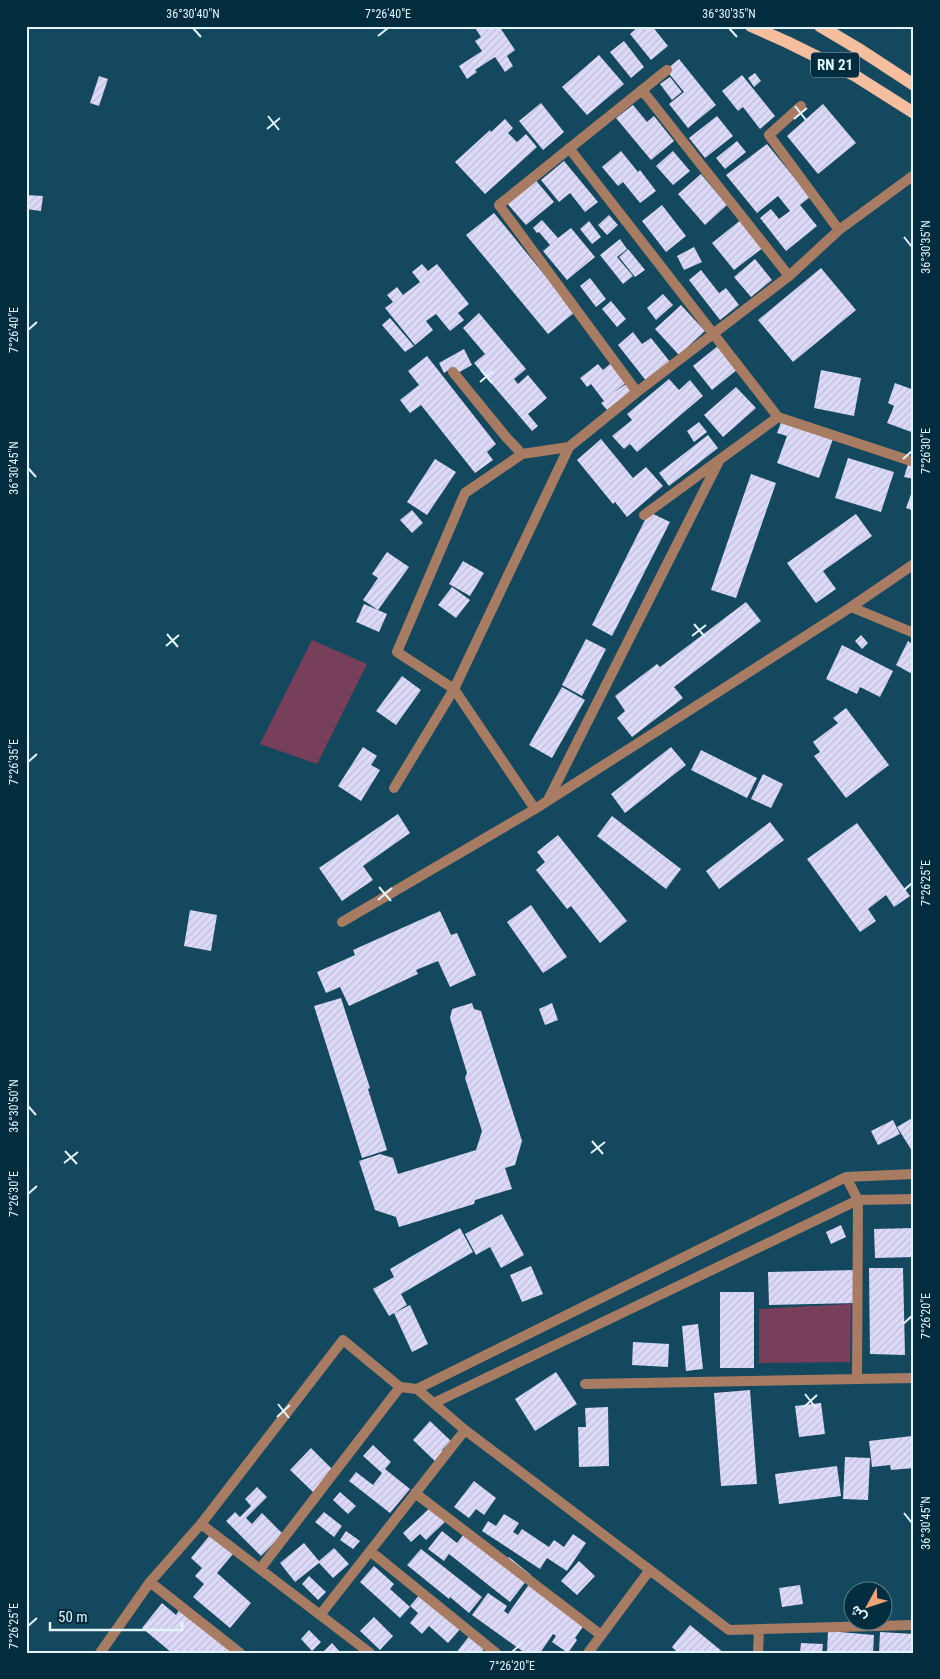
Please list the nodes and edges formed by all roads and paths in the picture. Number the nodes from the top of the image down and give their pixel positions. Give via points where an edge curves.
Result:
1 (751, 26) edge
2 (820, 26) edge
3 (666, 70) dead end
4 (914, 85) edge
5 (642, 90) junction
6 (801, 106) dead end
7 (914, 114) edge
8 (569, 148) junction
9 (914, 175) edge
10 (839, 230) junction
11 (789, 276) junction
12 (714, 334) junction
13 (453, 372) dead end
14 (637, 392) junction
15 (778, 417) junction
16 (569, 447) junction
17 (522, 454) junction
18 (718, 461) junction
19 (914, 462) edge
20 (644, 515) dead end
21 (914, 564) edge
22 (851, 607) junction
23 (914, 633) edge
24 (454, 689) junction
25 (394, 788) dead end
26 (548, 800) junction
27 (535, 809) junction
28 (342, 922) dead end
29 (914, 1174) edge
30 (846, 1177) junction
31 (914, 1199) edge
32 (858, 1200) junction
33 (914, 1378) edge
34 (857, 1379) junction
35 (585, 1384) dead end
36 (400, 1387) junction
37 (416, 1388) junction
38 (434, 1403) junction
39 (465, 1430) junction
40 (415, 1493) junction
41 (201, 1524) junction
42 (370, 1551) junction
43 (260, 1569) junction
44 (649, 1570) junction
45 (150, 1582) junction
46 (320, 1615) junction
47 (914, 1625) edge
48 (759, 1630) junction
49 (601, 1635) junction
50 (100, 1653) edge
51 (240, 1653) edge
52 (370, 1653) edge
53 (496, 1653) edge
54 (588, 1653) edge
55 (758, 1653) edge

1 - 7 main road, RN 21 via 854,74
2 - 4 main road, RN 21
3 - 5 street
5 - 8 street
5 - 11 street
6 - 10 street via 769,135
8 - 12 street
8 - 14 street via 499,205
9 - 10 street
10 - 11 street
11 - 12 street
12 - 14 street
12 - 15 street
13 - 17 street
14 - 16 street
15 - 18 street
15 - 19 street
16 - 17 street
16 - 24 street
17 - 24 street via 465,493 397,652
18 - 20 street
18 - 26 street
21 - 22 street
22 - 23 street
22 - 26 street
24 - 25 street
24 - 27 street
26 - 27 street
27 - 28 street
29 - 30 street
30 - 32 street
30 - 37 street
31 - 32 street
32 - 34 street
32 - 38 street
33 - 34 street
34 - 35 street
36 - 37 street
36 - 41 street via 343,1340
36 - 43 street
37 - 38 street
38 - 39 street
39 - 40 street
39 - 44 street
40 - 42 street
40 - 49 street
41 - 43 street
41 - 45 street
42 - 46 street
42 - 53 street
43 - 46 street
44 - 48 street via 729,1630
44 - 49 street
45 - 50 street
45 - 51 street
46 - 52 street
47 - 48 street
48 - 55 street
49 - 54 street

